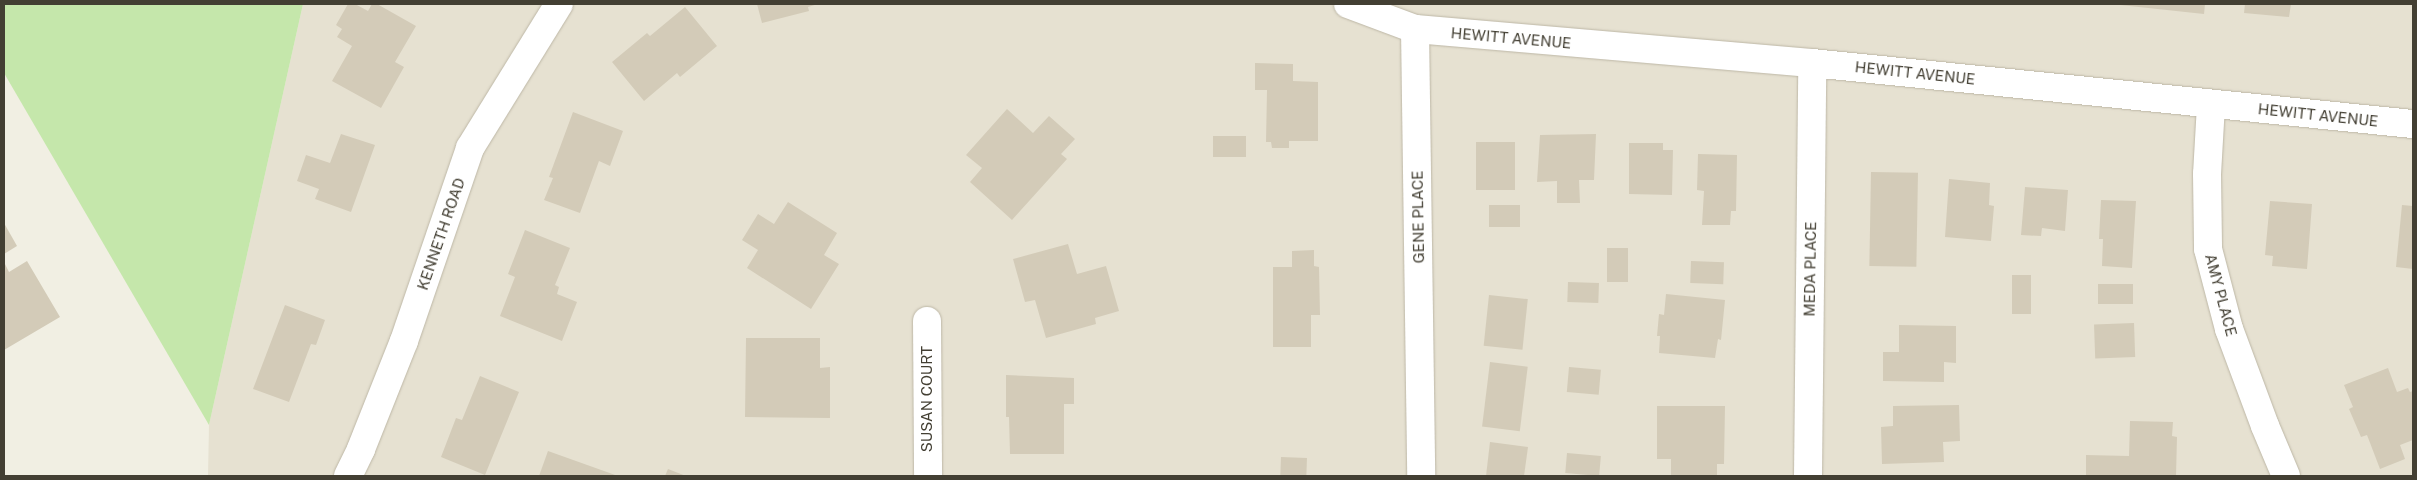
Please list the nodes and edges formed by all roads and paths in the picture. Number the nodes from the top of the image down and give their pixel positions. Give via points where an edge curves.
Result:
1 (559, 4) edge
2 (1348, 4) edge
3 (1416, 29) junction
4 (1812, 63) junction
5 (2211, 104) junction
6 (2413, 124) edge
7 (927, 321) dead end
8 (348, 476) edge
9 (928, 476) edge
10 (1421, 476) edge
11 (1808, 476) edge
12 (2286, 476) edge

1 - 8 street, KENNETH ROAD via 470,148 404,342
2 - 3 street
3 - 4 street, HEWITT AVENUE
3 - 10 street, GENE PLACE
4 - 5 street, HEWITT AVENUE
4 - 11 street, MEDA PLACE
5 - 6 street, HEWITT AVENUE
5 - 12 street, AMY PLACE via 2207,174 2208,249 2229,329
7 - 9 street, SUSAN COURT

